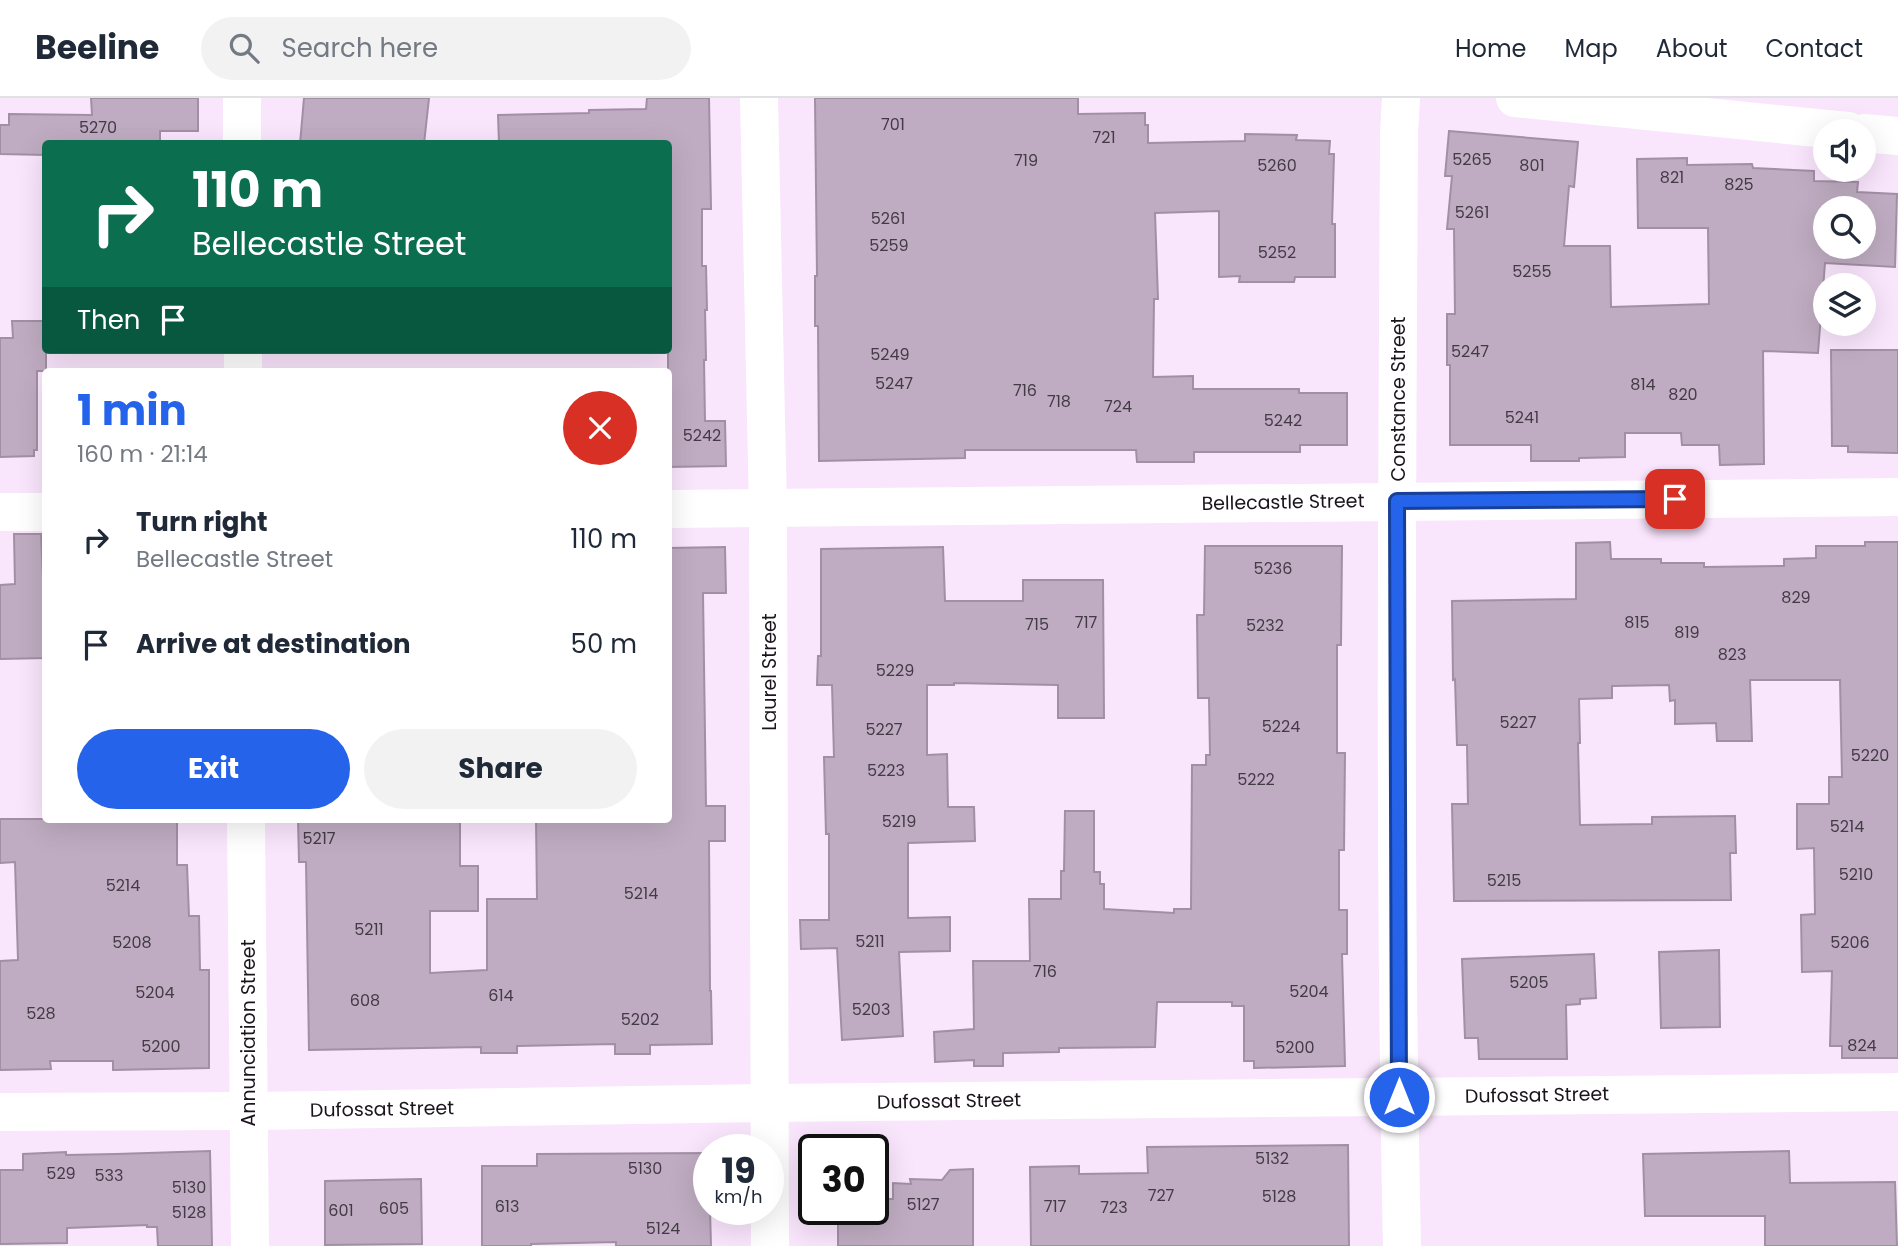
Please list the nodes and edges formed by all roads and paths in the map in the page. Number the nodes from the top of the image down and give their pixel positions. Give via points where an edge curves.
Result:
1 (242, 98) edge
2 (760, 98) edge
3 (1401, 98) edge
4 (1515, 98) edge
5 (1813, 128) edge
6 (1876, 134) edge
7 (1898, 136) edge
8 (242, 140) edge
9 (1898, 497) edge
10 (1397, 501) junction
11 (672, 509) edge
12 (768, 509) junction
13 (0, 512) edge
14 (42, 512) edge
15 (246, 823) edge
16 (1898, 1092) edge
17 (1399, 1097) junction
18 (769, 1102) junction
19 (248, 1111) junction
20 (0, 1112) edge
21 (250, 1246) edge
22 (770, 1246) edge
23 (1402, 1246) edge

1 - 8 street
2 - 12 street, Laurel Street
3 - 10 street, Constance Street
4 - 5 street
6 - 7 street
9 - 10 street, Bellecastle Street
10 - 12 street, Bellecastle Street
10 - 17 street, Constance Street
11 - 12 street, Bellecastle Street
12 - 18 street, Laurel Street
13 - 14 street
15 - 19 street, Annunciation Street
16 - 17 street, Dufossat Street
17 - 18 street, Dufossat Street
17 - 23 street, Constance Street
18 - 19 street, Dufossat Street
18 - 22 street, Laurel Street
19 - 20 street, Dufossat Street
19 - 21 street, Annunciation Street

